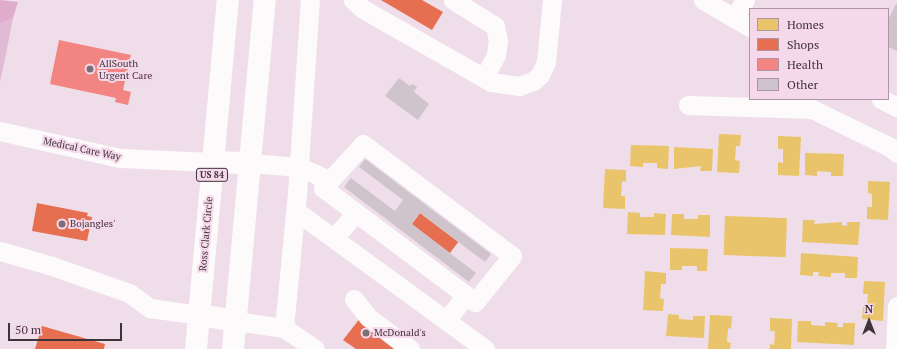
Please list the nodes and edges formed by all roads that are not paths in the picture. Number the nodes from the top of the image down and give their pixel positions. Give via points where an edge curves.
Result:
1 (228, 0) edge
2 (265, 0) edge
3 (310, 0) edge
4 (353, 0) edge
5 (453, 0) edge
6 (552, 0) edge
7 (703, 0) edge
8 (745, 0) edge
9 (742, 23) edge
10 (484, 78) junction
11 (883, 100) edge
12 (757, 103) edge
13 (688, 105) dead end
14 (897, 107) edge
15 (0, 131) edge
16 (897, 153) edge
17 (213, 162) junction
18 (250, 163) junction
19 (299, 167) junction
20 (329, 180) junction
21 (296, 211) junction
22 (356, 213) junction
23 (334, 238) junction
24 (0, 251) edge
25 (466, 295) junction
26 (354, 299) dead end
27 (897, 306) edge
28 (199, 315) junction
29 (446, 320) junction
30 (236, 321) junction
31 (284, 328) junction
32 (196, 349) edge
33 (234, 349) edge
34 (315, 349) edge
35 (410, 349) edge
36 (485, 349) edge
37 (895, 349) edge

1 - 17 highway, Ross Clark Circle / US 84
2 - 18 highway
3 - 19 street
4 - 10 street via 364,9
5 - 10 street via 495,26 498,40 496,55
6 - 10 street via 549,46 540,75 533,82 518,86 504,85
7 - 9 street
8 - 9 street
11 - 14 street
12 - 13 street
12 - 16 street via 812,109 890,146
15 - 17 street, Medical Care Way via 120,158
17 - 18 highway
17 - 28 highway, Ross Clark Circle / US 84
18 - 19 street
18 - 30 highway
19 - 20 street
19 - 21 street
20 - 22 street via 323,188
20 - 25 street via 363,144 512,256 475,302
21 - 23 street
21 - 31 street
22 - 23 street
22 - 25 street
23 - 29 street
24 - 28 street via 129,293 150,308
25 - 29 street
26 - 35 street via 368,317
27 - 37 street
28 - 30 highway
28 - 32 highway, Ross Clark Circle / US 84
29 - 36 street
30 - 31 street
30 - 33 highway
31 - 34 street

